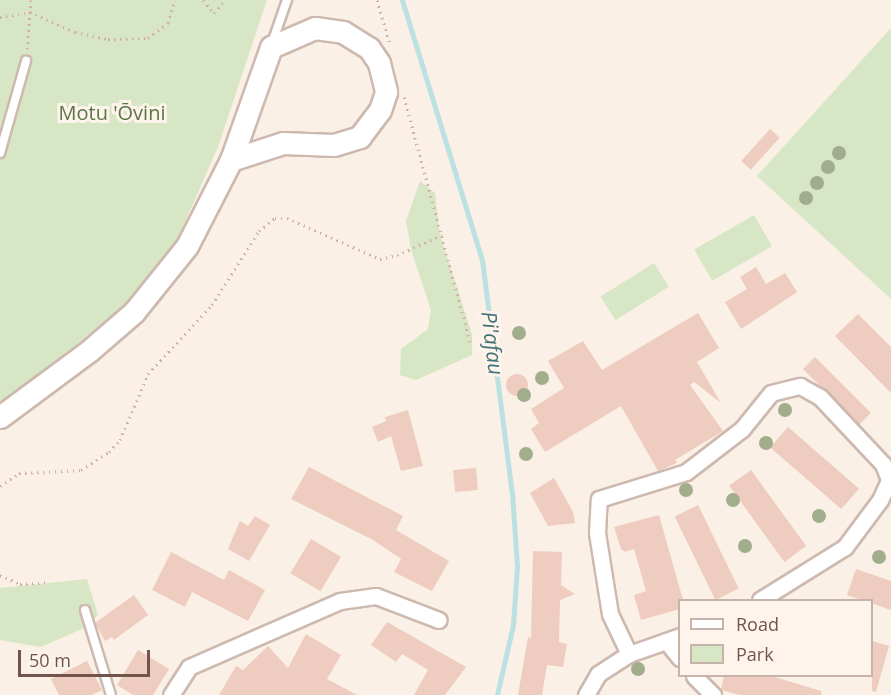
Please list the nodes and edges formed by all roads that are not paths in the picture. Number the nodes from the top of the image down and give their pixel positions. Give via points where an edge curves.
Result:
1 (287, 0) edge
2 (271, 47) junction
3 (26, 61) road end
4 (0, 153) edge
5 (231, 160) junction
6 (0, 417) edge
7 (762, 599) edge
8 (85, 610) dead end
9 (438, 620) dead end
10 (673, 639) edge
11 (629, 654) junction
12 (696, 677) edge
13 (111, 695) edge
14 (171, 695) edge
15 (586, 695) edge
16 (714, 695) edge

1 - 2 lane
2 - 5 street
2 - 5 street via 315,28 357,38 379,63 385,77 383,103 369,128 348,142 283,143
3 - 4 lane
5 - 6 street via 187,246 134,312
7 - 11 street via 845,546 880,500 890,480 883,464 820,397 800,386 771,393 742,429 686,472 599,499 597,533 610,614
8 - 13 lane
9 - 14 street via 376,596 340,601 189,667
10 - 11 street
11 - 15 street via 598,675
12 - 16 street

